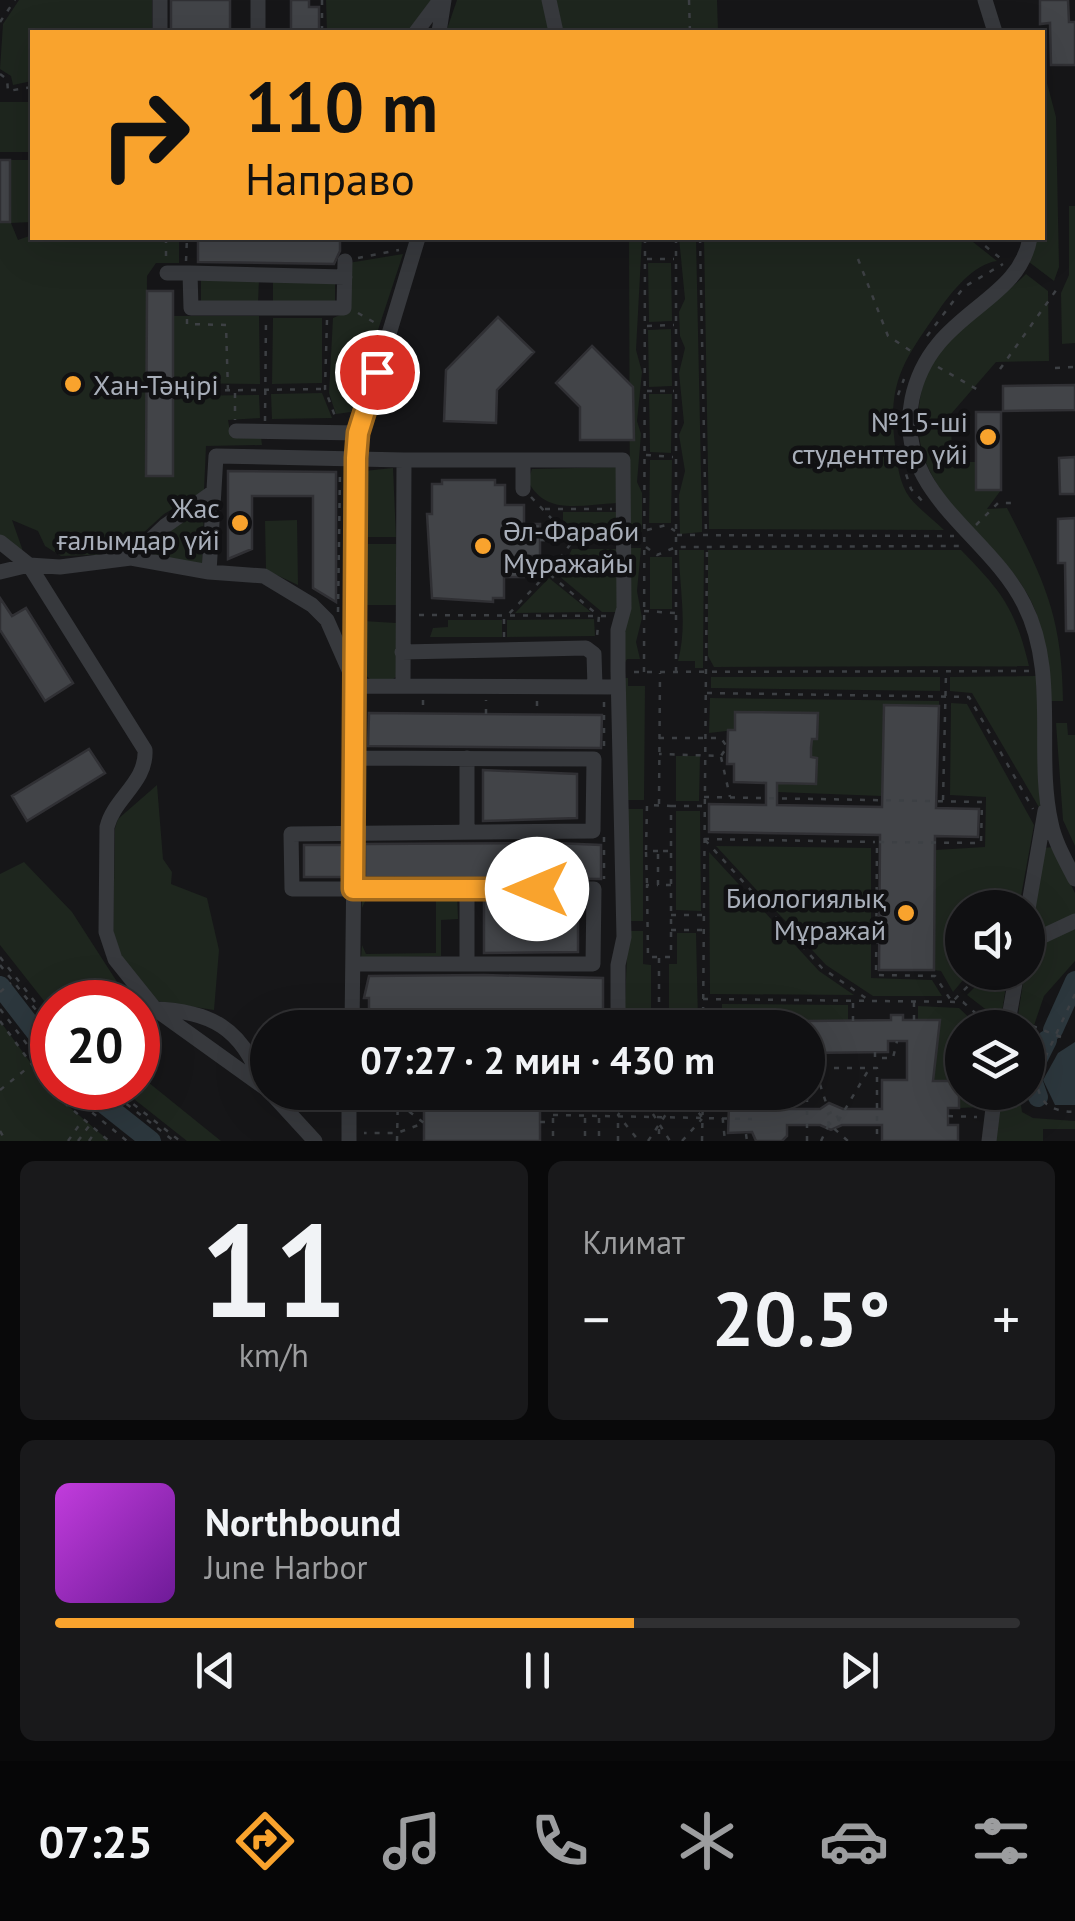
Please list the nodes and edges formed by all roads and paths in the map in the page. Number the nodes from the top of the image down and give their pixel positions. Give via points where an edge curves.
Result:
1 (15, 0) edge
2 (160, 0) edge
3 (258, 0) edge
4 (322, 0) edge
5 (442, 0) edge
6 (549, 0) edge
7 (689, 0) edge
8 (985, 0) edge
9 (0, 22) edge
10 (160, 30) edge
11 (258, 30) edge
12 (322, 30) edge
13 (418, 30) edge
14 (438, 30) edge
15 (556, 30) edge
16 (690, 30) edge
17 (994, 30) edge
18 (0, 74) edge
19 (30, 87) edge
20 (166, 240) edge
21 (186, 240) edge
22 (644, 240) edge
23 (676, 240) edge
24 (700, 240) edge
25 (978, 240) edge
26 (1029, 240) edge
27 (413, 243) edge
28 (1014, 250) dead end
29 (858, 258) dead end
30 (676, 259) junction
31 (644, 260) junction
32 (1006, 262) junction
33 (345, 269) junction
34 (166, 273) joint
35 (188, 273) junction
36 (266, 275) junction
37 (1057, 290) dead end
38 (344, 304) junction
39 (187, 307) dead end
40 (266, 307) junction
41 (327, 308) junction
42 (676, 325) junction
43 (644, 326) junction
44 (383, 328) dead end
45 (918, 359) junction
46 (1056, 368) dead end
47 (1075, 368) edge
48 (1000, 369) dead end
49 (906, 374) dead end
50 (325, 389) junction
51 (228, 390) junction
52 (234, 390) junction
53 (266, 390) junction
54 (644, 390) junction
55 (173, 391) dead end
56 (676, 391) junction
57 (980, 391) dead end
58 (897, 411) dead end
59 (236, 431) joint
60 (265, 431) junction
61 (352, 432) junction
62 (901, 454) dead end
63 (644, 455) junction
64 (674, 457) junction
65 (356, 458) junction
66 (404, 460) junction
67 (523, 461) junction
68 (339, 465) dead end
69 (523, 489) joint
70 (212, 493) junction
71 (1014, 503) dead end
72 (624, 508) junction
73 (544, 509) junction
74 (937, 514) dead end
75 (948, 524) dead end
76 (644, 532) junction
77 (676, 533) junction
78 (968, 533) junction
79 (706, 534) junction
80 (742, 535) junction
81 (788, 535) junction
82 (815, 535) junction
83 (866, 535) junction
84 (540, 540) dead end
85 (573, 541) junction
86 (0, 542) edge
87 (624, 542) junction
88 (954, 545) dead end
89 (644, 546) junction
90 (706, 546) junction
91 (741, 546) junction
92 (788, 546) junction
93 (816, 546) junction
94 (866, 546) junction
95 (676, 547) junction
96 (131, 558) junction
97 (29, 565) junction
98 (0, 572) edge
99 (209, 572) junction
100 (624, 572) junction
101 (548, 573) junction
102 (644, 611) junction
103 (676, 613) junction
104 (402, 615) junction
105 (508, 616) junction
106 (600, 616) junction
107 (622, 616) junction
108 (327, 620) junction
109 (597, 636) dead end
110 (504, 637) dead end
111 (402, 652) junction
112 (1042, 671) junction
113 (644, 672) junction
114 (946, 672) junction
115 (660, 673) junction
116 (706, 673) junction
117 (676, 674) junction
118 (618, 679) junction
119 (402, 685) junction
120 (356, 686) junction
121 (599, 693) junction
122 (706, 693) junction
123 (945, 696) junction
124 (659, 738) junction
125 (705, 738) junction
126 (659, 754) junction
127 (705, 755) junction
128 (721, 756) junction
129 (604, 757) dead end
130 (354, 758) junction
131 (467, 758) junction
132 (704, 797) junction
133 (730, 797) junction
134 (1048, 798) junction
135 (943, 801) junction
136 (659, 806) junction
137 (671, 806) junction
138 (704, 806) junction
139 (1042, 825) junction
140 (354, 832) junction
141 (467, 832) junction
142 (604, 833) dead end
143 (704, 838) junction
144 (877, 842) junction
145 (646, 850) junction
146 (658, 850) junction
147 (671, 851) junction
148 (1075, 879) edge
149 (646, 885) junction
150 (658, 885) junction
151 (671, 885) junction
152 (353, 889) junction
153 (467, 889) junction
154 (604, 890) dead end
155 (1031, 890) edge
156 (671, 915) junction
157 (704, 915) junction
158 (1075, 921) edge
159 (671, 930) junction
160 (703, 930) junction
161 (1045, 935) edge
162 (659, 956) junction
163 (0, 957) edge
164 (0, 964) edge
165 (353, 964) junction
166 (467, 964) junction
167 (15, 980) junction
168 (131, 980) edge
169 (964, 990) edge
170 (0, 992) edge
171 (1075, 994) edge
172 (30, 998) edge
173 (703, 998) junction
174 (30, 1000) edge
175 (853, 1001) junction
176 (870, 1001) junction
177 (914, 1002) junction
178 (952, 1002) junction
179 (0, 1009) edge
180 (160, 1010) edge
181 (353, 1010) edge
182 (618, 1010) edge
183 (659, 1010) edge
184 (703, 1010) edge
185 (973, 1010) edge
186 (160, 1014) edge
187 (853, 1020) dead end
188 (914, 1020) dead end
189 (0, 1021) edge
190 (1045, 1034) edge
191 (1056, 1038) junction
192 (1066, 1038) dead end
193 (897, 1041) dead end
194 (30, 1048) edge
195 (250, 1052) edge
196 (875, 1052) dead end
197 (878, 1058) junction
198 (30, 1062) edge
199 (30, 1067) edge
200 (825, 1068) edge
201 (840, 1068) junction
202 (870, 1068) junction
203 (877, 1068) junction
204 (825, 1070) edge
205 (250, 1077) edge
206 (0, 1090) edge
207 (825, 1100) edge
208 (71, 1110) edge
209 (89, 1110) edge
210 (134, 1110) edge
211 (141, 1110) edge
212 (286, 1110) edge
213 (349, 1110) edge
214 (398, 1110) edge
215 (407, 1110) edge
216 (553, 1110) edge
217 (585, 1110) edge
218 (599, 1110) edge
219 (618, 1110) edge
220 (622, 1110) edge
221 (653, 1110) edge
222 (659, 1110) edge
223 (665, 1110) edge
224 (697, 1110) edge
225 (703, 1110) edge
226 (720, 1110) edge
227 (807, 1110) edge
228 (993, 1110) edge
229 (829, 1112) junction
230 (1075, 1112) edge
231 (618, 1115) junction
232 (553, 1116) junction
233 (585, 1116) junction
234 (599, 1116) junction
235 (948, 1116) dead end
236 (659, 1117) junction
237 (992, 1117) junction
238 (703, 1118) junction
239 (720, 1118) junction
240 (752, 1118) dead end
241 (82, 1120) junction
242 (838, 1120) junction
243 (540, 1122) dead end
244 (553, 1122) junction
245 (829, 1124) junction
246 (659, 1125) junction
247 (89, 1126) junction
248 (0, 1131) edge
249 (96, 1131) junction
250 (397, 1133) junction
251 (746, 1134) dead end
252 (349, 1137) edge
253 (6, 1141) edge
254 (68, 1141) edge
255 (78, 1141) edge
256 (89, 1141) edge
257 (109, 1141) edge
258 (126, 1141) edge
259 (174, 1141) edge
260 (180, 1141) edge
261 (315, 1141) edge
262 (397, 1141) edge
263 (553, 1141) edge
264 (585, 1141) edge
265 (599, 1141) edge
266 (618, 1141) edge
267 (639, 1141) edge
268 (648, 1141) edge
269 (660, 1141) edge
270 (670, 1141) edge
271 (682, 1141) edge
272 (702, 1141) edge
273 (725, 1141) edge
274 (746, 1141) edge
275 (807, 1141) edge
276 (821, 1141) edge
277 (848, 1141) edge
278 (877, 1141) edge
279 (989, 1141) edge

1 - 9 path
2 - 10 street
3 - 11 street
4 - 12 path
5 - 13 street
5 - 14 street
6 - 15 street
7 - 16 path
8 - 17 street
18 - 19 path via 8,91
20 - 34 path
21 - 35 path
22 - 31 path
23 - 30 path
24 - 79 path
25 - 32 path
26 - 45 street via 1017,271
27 - 33 path
27 - 61 street
28 - 32 path
29 - 45 path via 888,336
30 - 31 path
30 - 42 path
31 - 43 path
32 - 45 path via 964,288
33 - 36 street
33 - 38 street
34 - 35 street
35 - 36 street
35 - 40 street via 191,308
36 - 40 street
37 - 48 path
38 - 41 street
38 - 44 path
39 - 51 path via 187,324 226,325
40 - 41 street
40 - 53 path
41 - 50 path
42 - 43 path
42 - 56 path
43 - 54 path
45 - 57 path
45 - 78 street via 909,416 915,462
46 - 47 path
49 - 58 path
50 - 53 path
50 - 61 path via 334,416
51 - 52 path
51 - 55 path
52 - 53 path
52 - 59 path
53 - 60 path
54 - 56 path
54 - 63 path
56 - 64 path
59 - 60 street
60 - 61 street
61 - 65 street
62 - 74 path via 911,490
63 - 64 path
63 - 76 path
64 - 77 path
65 - 66 street
65 - 70 street via 216,456
65 - 120 street
66 - 67 street
66 - 104 street
67 - 69 street
67 - 72 street via 623,460
68 - 108 path via 340,611
69 - 73 path
70 - 96 street
70 - 99 street
71 - 78 path via 998,503
72 - 73 path
72 - 87 street
73 - 85 path
75 - 83 path via 961,536
76 - 77 path via 666,524
76 - 89 path
77 - 79 path
77 - 95 path
78 - 112 street via 1025,605
79 - 80 path
80 - 81 path
80 - 91 path
81 - 82 path
81 - 92 path
82 - 83 path
82 - 93 path
83 - 94 path
84 - 85 path
85 - 87 path
85 - 101 path
86 - 97 street
87 - 100 street
88 - 94 path
89 - 95 path via 658,555
89 - 102 path
90 - 91 path
90 - 95 path
90 - 116 path
91 - 92 path
92 - 93 path
93 - 94 path
95 - 103 path
96 - 97 street
96 - 99 street
97 - 98 street
97 - 168 street via 146,750 139,776 110,816 106,932 114,959
99 - 108 street via 264,576
100 - 101 path
100 - 107 street
101 - 105 path
101 - 106 path
102 - 103 path
102 - 113 path
103 - 117 path
104 - 105 path
104 - 111 street
105 - 106 path
105 - 110 path
106 - 107 path
106 - 109 path
107 - 118 street
108 - 120 street
111 - 119 street
111 - 121 street via 586,648 594,654
112 - 114 path
112 - 134 street
113 - 115 path
113 - 118 path
114 - 116 path
114 - 123 path
115 - 117 path
115 - 124 path
116 - 117 path
116 - 122 path
118 - 121 street
118 - 182 street via 624,937
119 - 120 street
119 - 121 street
120 - 130 street
121 - 129 path
122 - 123 path
122 - 125 path
123 - 135 path
123 - 139 path via 969,696
124 - 125 path
124 - 126 path
125 - 127 path
125 - 128 path via 721,738 727,747
126 - 127 path
126 - 136 path
127 - 128 path
127 - 132 path
128 - 133 path
130 - 131 street
130 - 140 street
131 - 141 street
131 - 141 street via 594,759 593,831
132 - 133 path
132 - 138 path
133 - 135 path
134 - 139 street
134 - 148 street via 1055,840
135 - 144 path via 982,802 981,843
136 - 137 path
136 - 145 path via 646,806
137 - 138 path
137 - 147 path
138 - 143 path
139 - 155 street
140 - 141 street
140 - 152 street
140 - 152 street via 291,834 292,889
142 - 154 path
143 - 144 path
143 - 157 path
143 - 176 path via 822,968
144 - 178 path via 876,975 935,976
145 - 146 path
145 - 149 path
146 - 147 path
146 - 150 path
147 - 151 path
149 - 150 path
149 - 162 path via 648,957
150 - 151 path
151 - 156 path
152 - 153 street
152 - 165 street
153 - 166 street
153 - 166 street via 594,889 594,964
156 - 157 path
156 - 159 path
157 - 160 path
158 - 161 street
159 - 160 path
159 - 162 path via 671,957
160 - 173 path
162 - 183 path
163 - 167 path
164 - 167 path
165 - 166 street
165 - 181 street
167 - 170 path
167 - 172 path
167 - 174 path
169 - 178 path
171 - 191 path
173 - 175 path
173 - 184 path
175 - 176 path
175 - 187 path
176 - 177 path
177 - 178 path
177 - 188 path
178 - 185 path
179 - 194 path
180 - 195 street via 200,1013
186 - 205 street
189 - 198 path
190 - 191 path
191 - 192 path
191 - 230 path via 1036,1077 1037,1090 1052,1111
193 - 197 path via 893,1058
196 - 197 path
197 - 203 path
199 - 206 path
200 - 201 path
201 - 202 path
201 - 204 path
202 - 203 path
202 - 242 path
203 - 278 path
207 - 229 path
208 - 241 path
209 - 258 path
210 - 259 path
211 - 260 path
212 - 261 street
213 - 252 street
214 - 250 path
215 - 250 path via 424,1123
216 - 232 path
217 - 233 path
218 - 234 path
219 - 231 path
220 - 231 path
221 - 236 path
222 - 236 path
223 - 236 path
224 - 238 path
225 - 238 path
226 - 239 path
227 - 275 path
228 - 237 street
229 - 242 path
229 - 245 path
231 - 234 path
231 - 236 path
231 - 266 path
231 - 267 path
232 - 233 path
232 - 244 path
233 - 234 path
233 - 264 path
234 - 265 path
235 - 237 path
236 - 238 path
236 - 246 path
236 - 246 path
237 - 279 street
238 - 239 path
238 - 271 path
238 - 272 path
239 - 240 path
239 - 273 path
241 - 247 path
241 - 254 path
242 - 245 path
243 - 244 path
244 - 263 path
245 - 276 path
245 - 277 path
246 - 268 path
246 - 269 path
246 - 270 path
247 - 249 path
247 - 255 path
248 - 253 path
249 - 256 path
249 - 257 path
250 - 252 path
250 - 262 path
251 - 274 path

